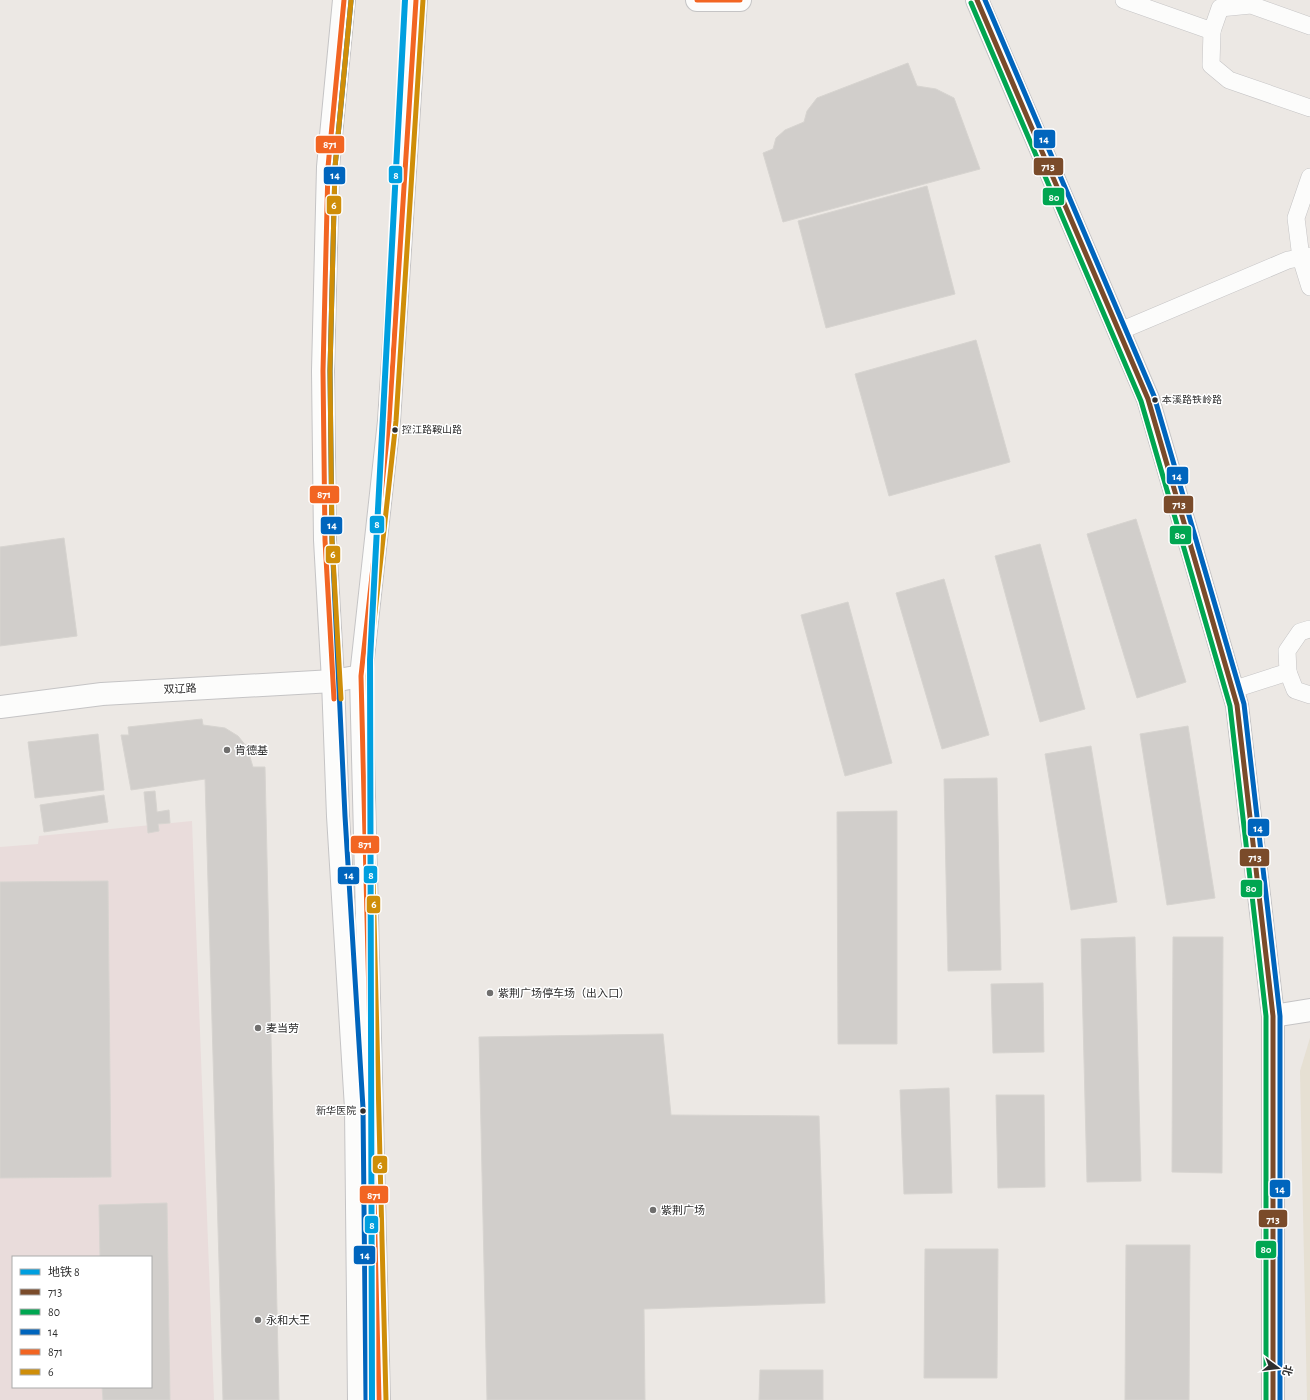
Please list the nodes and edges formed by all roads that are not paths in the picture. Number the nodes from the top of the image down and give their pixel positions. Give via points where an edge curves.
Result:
1 (344, 0) edge
2 (416, 0) edge
3 (697, 0) edge
4 (740, 0) edge
5 (977, 0) edge
6 (1124, 0) edge
7 (1310, 26) edge
8 (1212, 31) junction
9 (1310, 108) edge
10 (1310, 178) edge
11 (1305, 257) edge
12 (1310, 287) edge
13 (1120, 331) junction
14 (1310, 629) edge
15 (1288, 672) junction
16 (361, 676) junction
17 (333, 681) junction
18 (1232, 690) junction
19 (1310, 695) edge
20 (0, 707) edge
21 (1310, 1010) edge
22 (1273, 1016) junction
23 (359, 1400) edge
24 (379, 1400) edge
25 (1273, 1400) edge

1 - 17 main road via 328,167 323,371 325,540
2 - 16 main road via 390,420
3 - 4 main road
5 - 13 main road
6 - 8 lane
7 - 8 lane via 1251,5 1220,8
8 - 9 lane via 1211,65 1229,80
10 - 11 lane via 1296,218
11 - 12 lane
11 - 13 lane via 1288,260
13 - 18 main road via 1148,399
14 - 15 lane via 1300,632 1287,651
15 - 18 lane
15 - 19 lane via 1295,690
16 - 17 main road, 双辽路
16 - 24 main road
17 - 20 main road, 双辽路 via 102,694
17 - 23 main road via 338,816 356,1108
18 - 22 main road via 1237,705
21 - 22 main road
22 - 25 main road

